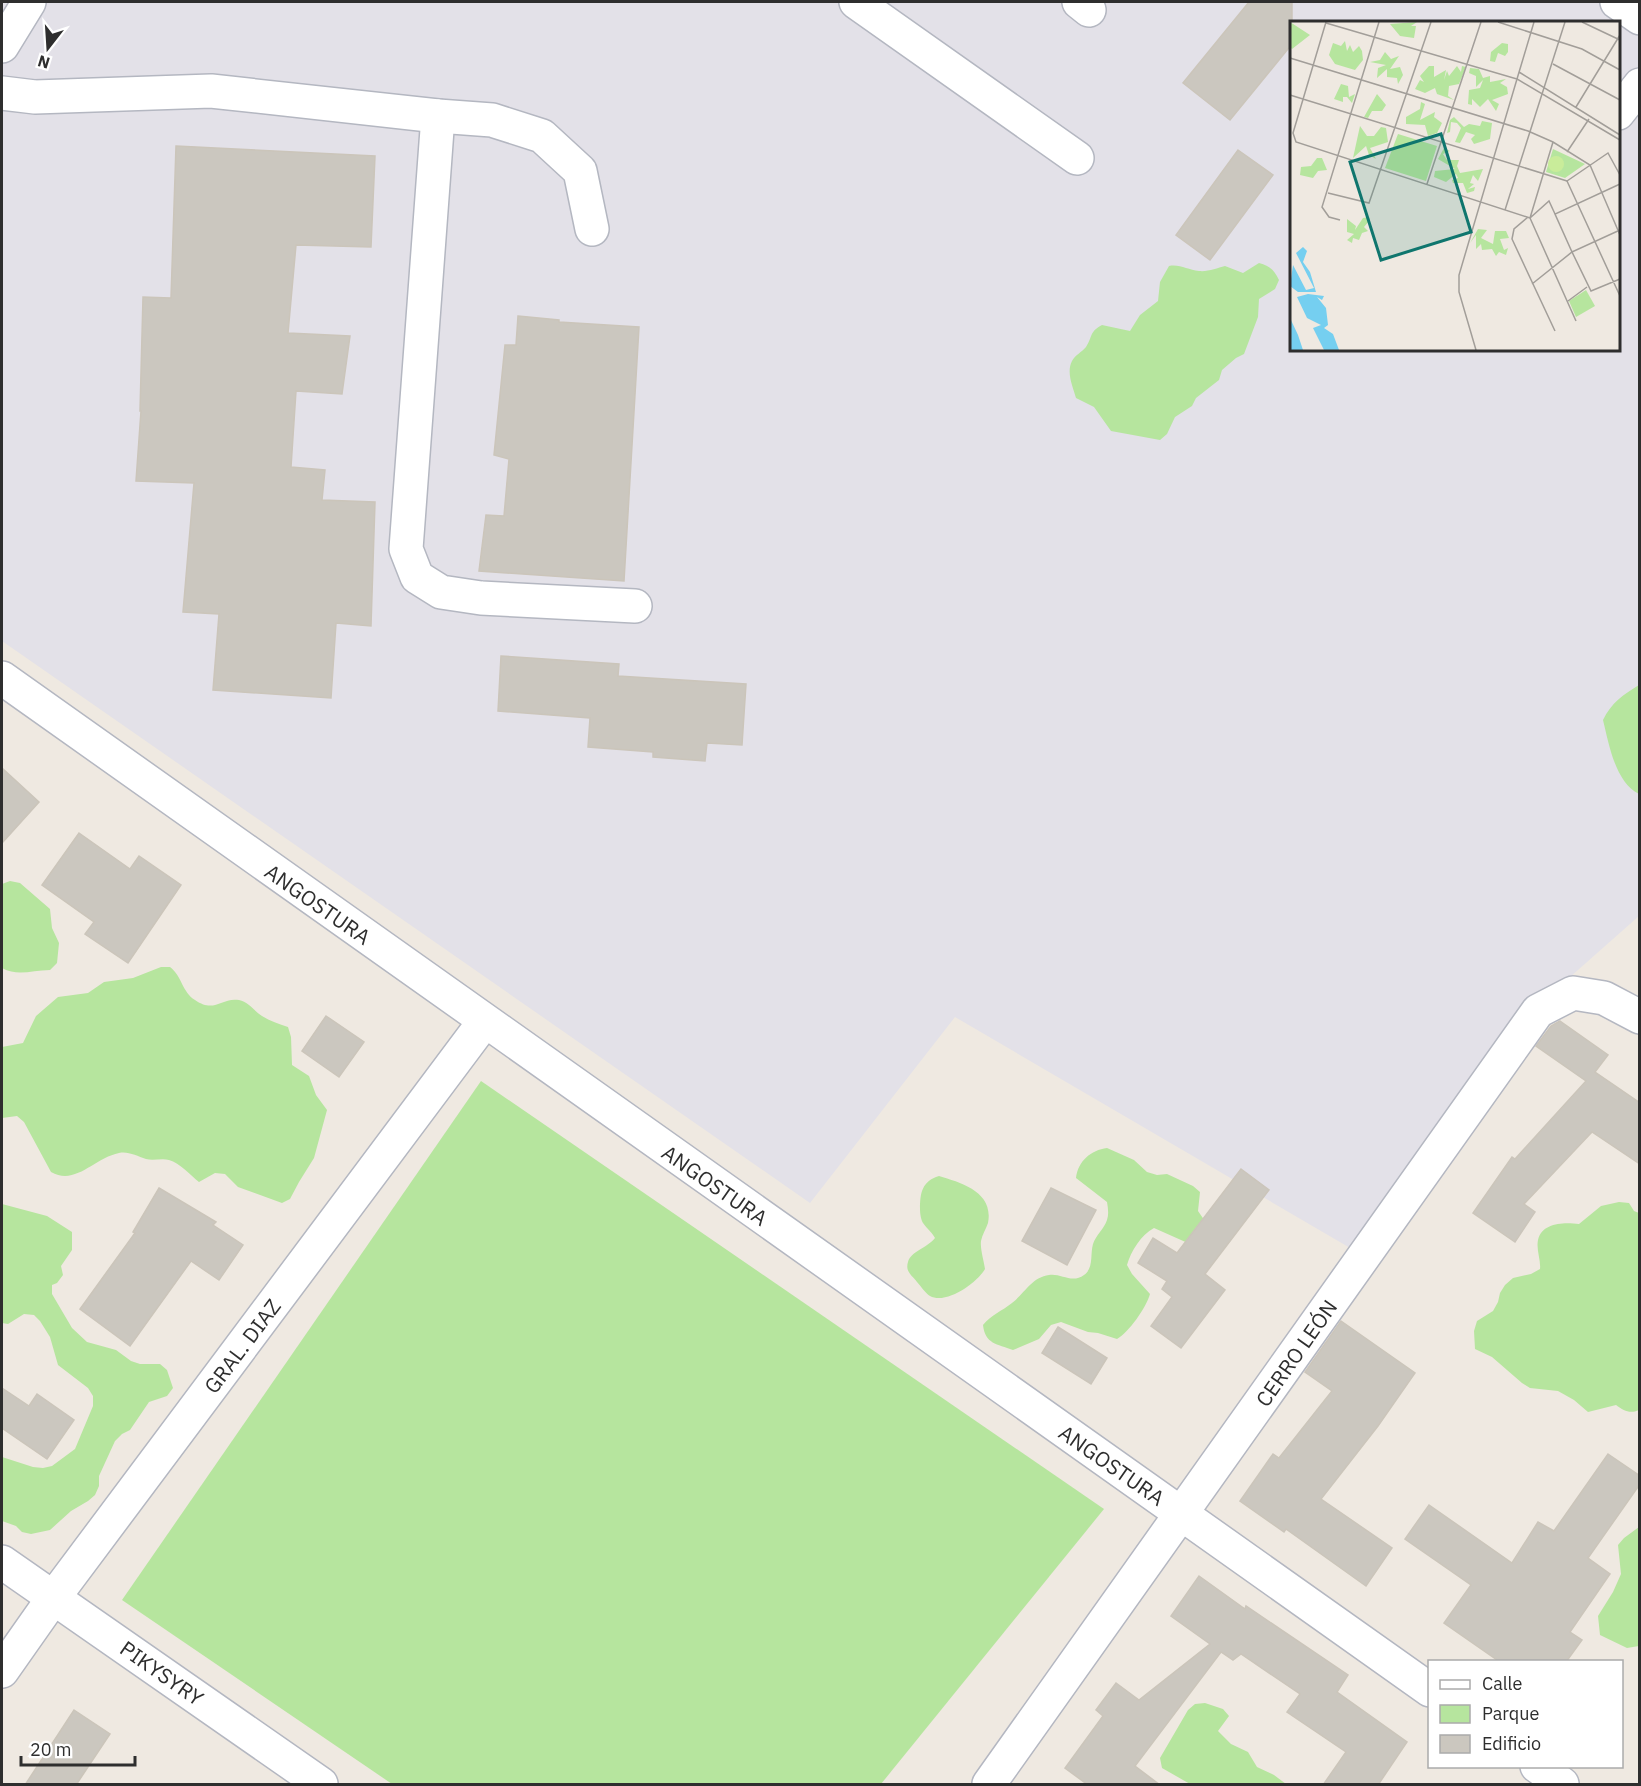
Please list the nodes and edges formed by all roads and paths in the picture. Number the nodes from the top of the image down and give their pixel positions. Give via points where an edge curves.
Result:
1 (29, 2) edge
2 (856, 2) edge
3 (1617, 2) edge
4 (1640, 18) edge
5 (2, 46) edge
6 (1640, 85) edge
7 (2, 93) edge
8 (1620, 110) edge
9 (438, 116) junction
10 (1077, 158) dead end
11 (592, 229) dead end
12 (635, 606) dead end
13 (2, 678) edge
14 (1640, 1017) edge
15 (484, 1022) junction
16 (1181, 1514) junction
17 (2, 1562) edge
18 (54, 1597) junction
19 (2, 1671) edge
20 (1428, 1689) edge
21 (1538, 1768) edge
22 (321, 1785) edge
23 (989, 1785) edge
24 (1562, 1785) edge

1 - 5 street
2 - 10 street
3 - 4 street
6 - 8 street
7 - 9 street via 35,97 211,91
9 - 11 street via 492,120 542,136 579,171
9 - 12 street via 406,549 417,577 441,592 482,598
13 - 15 street, ANGOSTURA
14 - 16 street, CERRO LEÓN via 1604,998 1573,993 1538,1011
15 - 16 street, ANGOSTURA
15 - 18 street, GRAL. DIAZ
16 - 20 street, ANGOSTURA
16 - 23 street, CERRO LEÓN
17 - 18 street, PIKYSYRY
18 - 19 street, GRAL. DIAZ
18 - 22 street, PIKYSYRY
21 - 24 street

